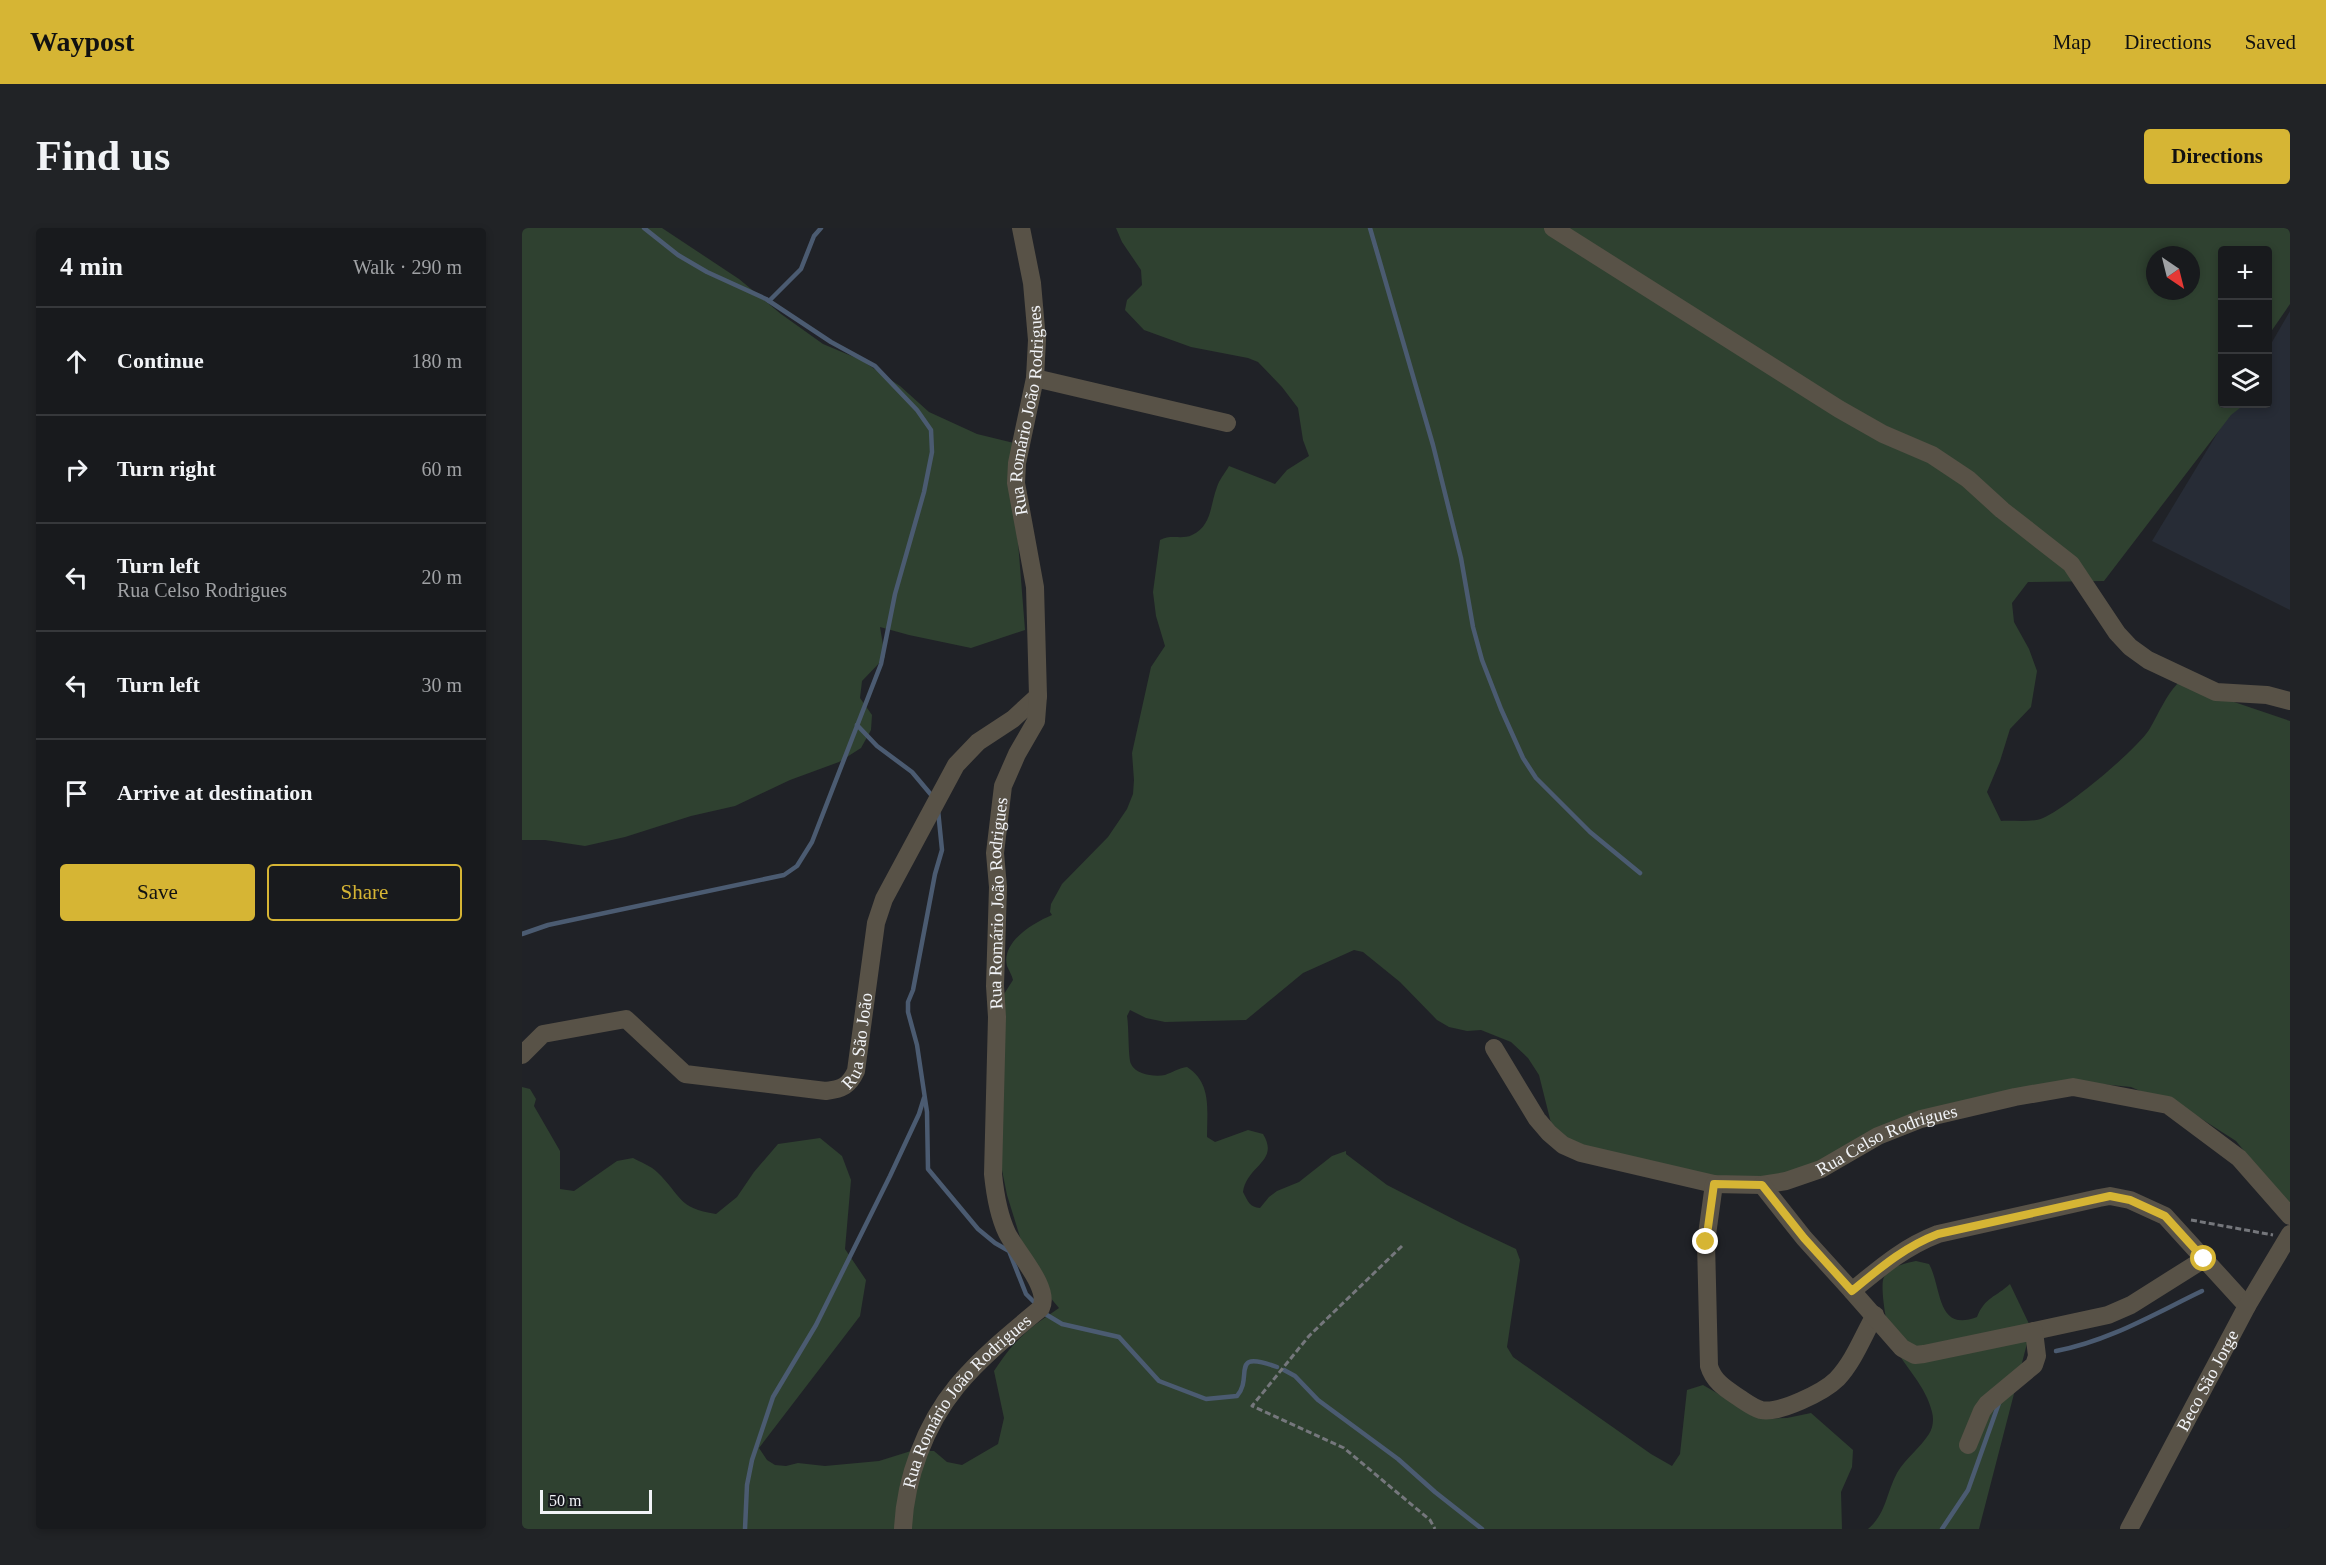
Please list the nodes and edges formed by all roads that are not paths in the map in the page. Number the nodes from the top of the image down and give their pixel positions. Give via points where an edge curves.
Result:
1 (1021, 228) edge
2 (1552, 228) edge
3 (1035, 378) junction
4 (1227, 423) dead end
5 (1038, 696) junction
6 (2290, 701) edge
7 (1494, 1048) dead end
8 (522, 1055) edge
9 (1714, 1184) junction
10 (1762, 1185) junction
11 (2290, 1216) edge
12 (2288, 1236) edge
13 (2204, 1259) junction
14 (1852, 1291) junction
15 (2247, 1306) junction
16 (1875, 1315) junction
17 (2034, 1331) junction
18 (1968, 1445) dead end
19 (903, 1529) edge
20 (2129, 1529) edge

1 - 3 street, Rua Romário João Rodrigues via 1035,311
2 - 6 street via 1839,409 1932,455 1968,478 2001,510 2070,564 2117,633 2148,660 2216,692 2267,694
3 - 4 street
3 - 5 street, Rua Romário João Rodrigues via 1016,483 1035,586
5 - 8 street, Rua São João via 978,742 956,765 884,899 876,923 856,1071 845,1086 826,1091 685,1074 626,1019 543,1034
5 - 19 street, Rua Romário João Rodrigues via 1036,721 1003,786 995,853 998,887 993,1174 1007,1234 1043,1292 1043,1303 958,1385 940,1409 915,1468 904,1505
7 - 9 street, Rua Celso Rodrigues via 1537,1119 1563,1145 1581,1153
9 - 10 street, Rua Celso Rodrigues
9 - 16 street via 1706,1242 1709,1366 1720,1385 1754,1408 1769,1411 1814,1394 1836,1381
10 - 11 street, Rua Celso Rodrigues via 1821,1169 1878,1137 1921,1119 2073,1087 2168,1105 2239,1158
10 - 14 street
12 - 15 street, Beco São Jorge
13 - 14 street via 2165,1216 2130,1200 2110,1196 1938,1234 1898,1253
13 - 15 street
13 - 17 street via 2109,1315
14 - 16 street
15 - 20 street, Beco São Jorge
16 - 17 street via 1902,1348 1915,1355
17 - 18 street via 2034,1365 1987,1404

